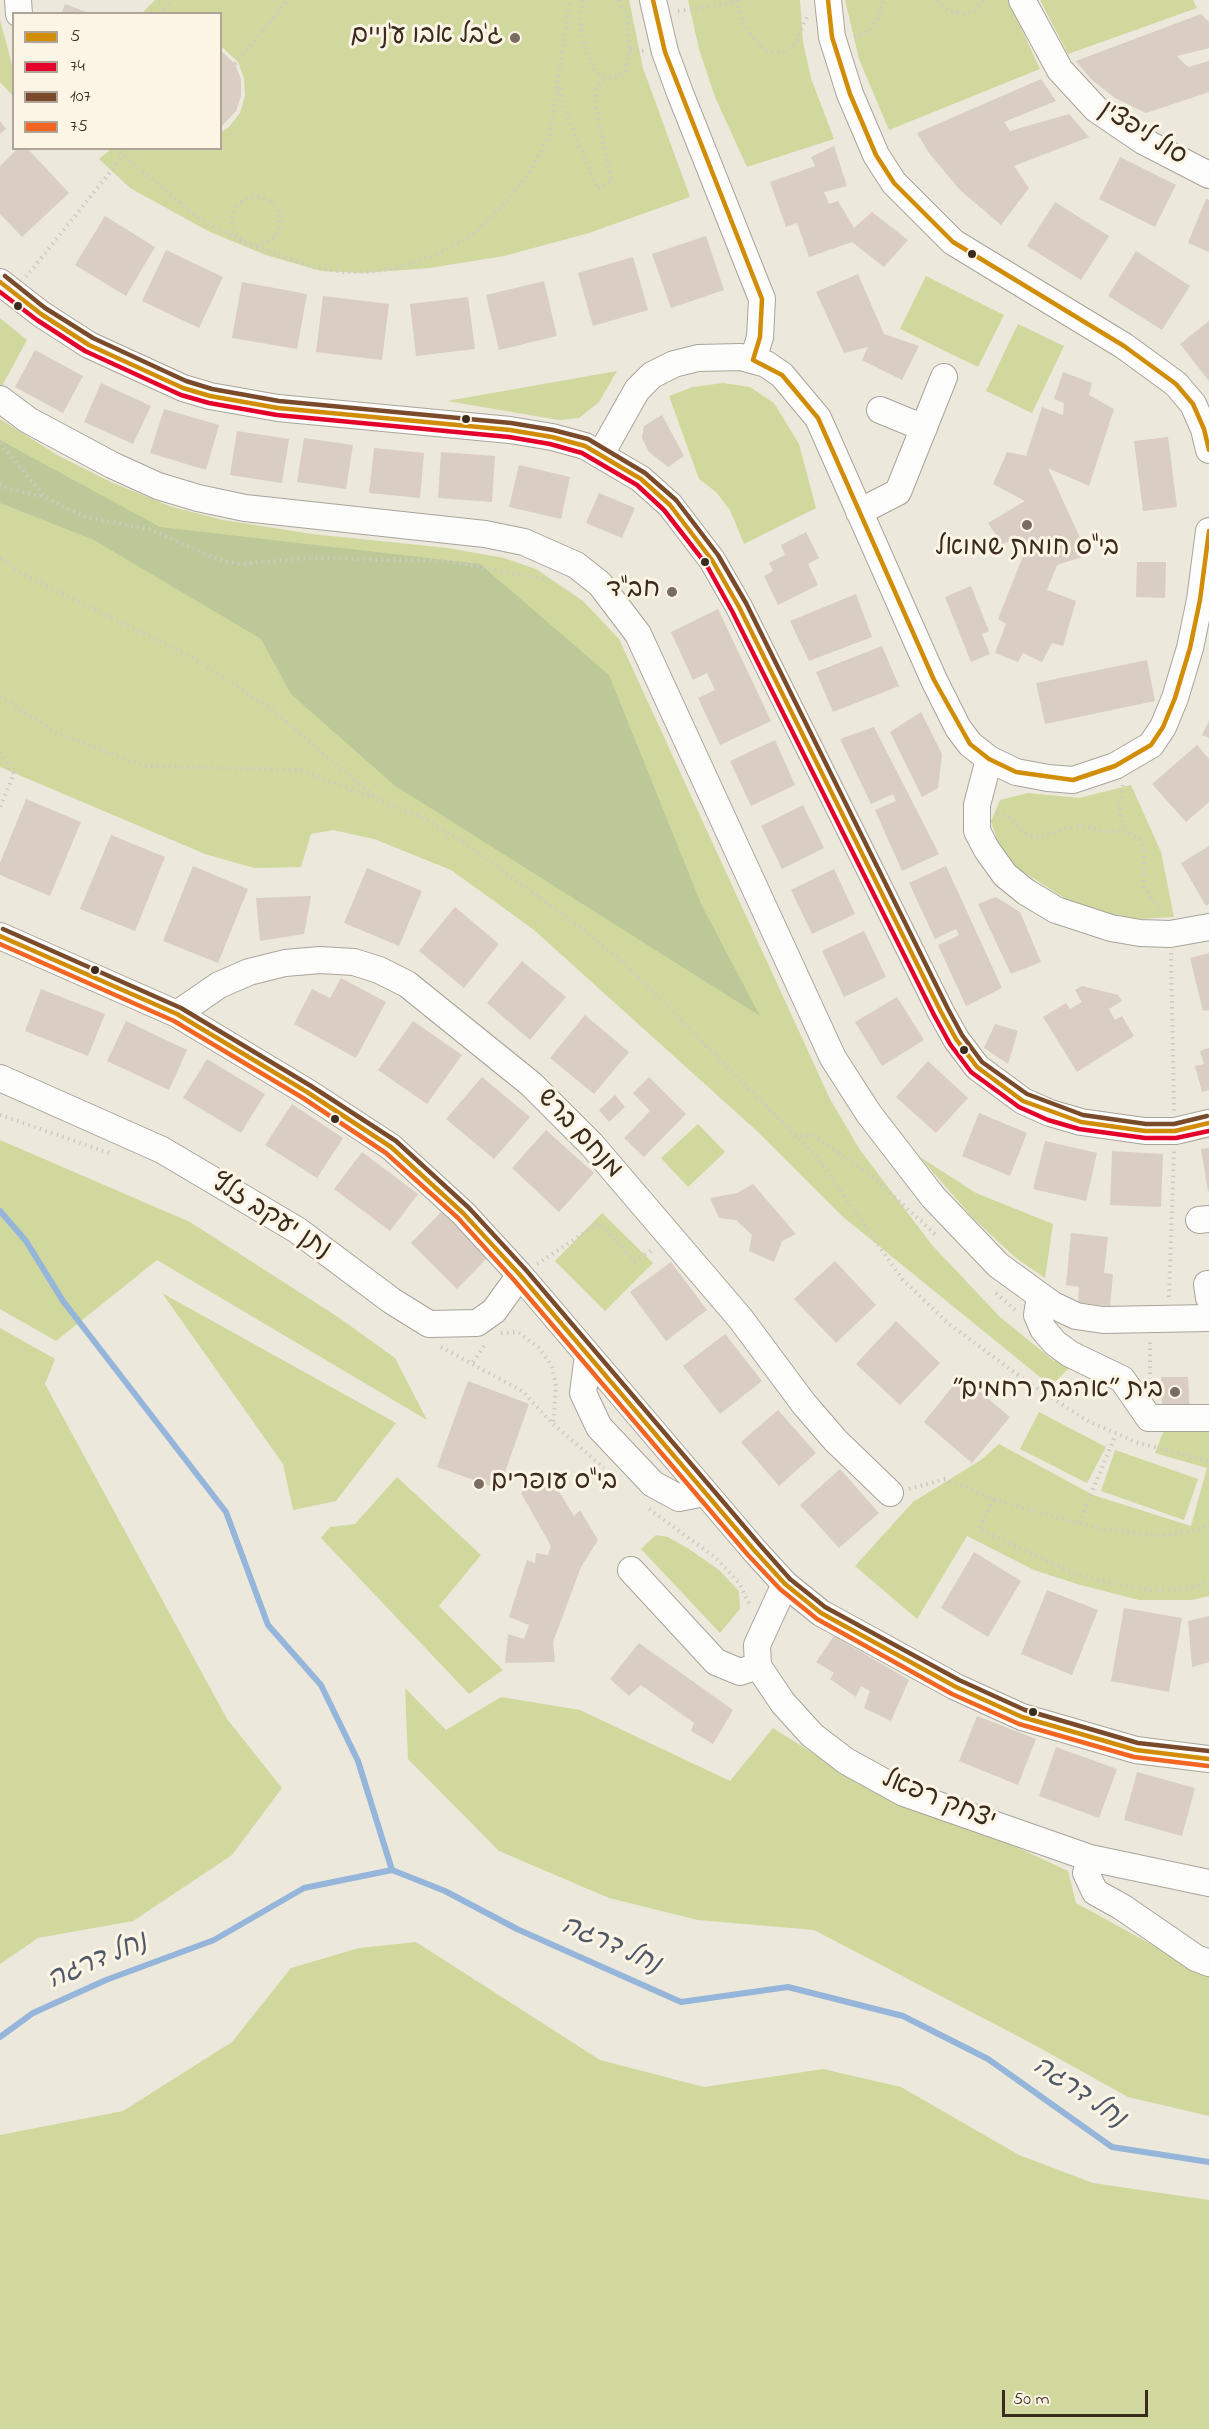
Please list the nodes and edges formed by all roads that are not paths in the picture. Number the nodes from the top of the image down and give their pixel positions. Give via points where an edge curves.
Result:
1 (1022, 0) edge
2 (818, 6) edge
3 (654, 8) edge
4 (1209, 175) edge
5 (7, 288) edge
6 (753, 360) junction
7 (944, 377) dead end
8 (0, 399) edge
9 (880, 410) dead end
10 (924, 428) junction
11 (1209, 450) edge
12 (601, 454) junction
13 (859, 512) junction
14 (1209, 531) edge
15 (989, 759) junction
16 (1209, 927) edge
17 (0, 936) edge
18 (177, 1014) junction
19 (0, 1078) edge
20 (1209, 1124) edge
21 (520, 1275) junction
22 (1040, 1296) junction
23 (1209, 1318) edge
24 (588, 1355) junction
25 (1209, 1418) edge
26 (704, 1493) junction
27 (890, 1493) road end
28 (631, 1570) dead end
29 (785, 1584) junction
30 (758, 1655) junction
31 (1209, 1759) edge
32 (1090, 1858) junction
33 (1209, 1883) edge
34 (1209, 1963) edge

1 - 4 street, סול ליפצין via 1060,70 1090,103 1143,141
2 - 11 street via 862,128 908,199 961,248 1124,346 1169,378 1193,405
3 - 6 street via 680,93 762,299 760,337
5 - 12 street via 89,345 210,396 278,408 510,430 552,437
6 - 12 street via 698,358 652,375 637,390
6 - 13 street via 782,375 818,418
7 - 10 street
8 - 22 street via 28,420 158,486 245,508 485,534 524,542 576,565 600,584 638,634 833,1058 869,1114 933,1197 998,1265
9 - 10 street
10 - 13 street via 898,492
12 - 20 street via 641,479 670,505 712,560 941,1012 977,1066 1023,1101 1081,1122 1145,1131 1175,1131
13 - 15 street via 958,728
14 - 15 street via 1200,600 1175,698 1151,745 1097,773 1073,780 1016,772
15 - 16 street via 977,805 977,831 1005,875 1026,892 1086,922 1140,933 1170,934
17 - 18 street
18 - 21 street via 391,1147 463,1213
18 - 27 street, מנחם ברש via 219,984 285,963 354,962 407,984 531,1084 592,1145 740,1318 804,1404
19 - 21 street, נתן יעקב זלץ via 162,1150 297,1230 429,1324 477,1323 494,1311
21 - 24 street
22 - 23 street via 1076,1316 1103,1320
22 - 25 street via 1038,1316 1047,1334 1070,1354 1122,1379 1149,1418
24 - 26 street
24 - 26 street via 583,1393 599,1427 653,1484 679,1498
26 - 29 street
28 - 30 street via 716,1662 740,1672
29 - 30 street
29 - 31 street via 821,1613 865,1639 1022,1718 1137,1750
30 - 32 street, יצחק רפאל via 783,1703 812,1735 846,1761 904,1793
32 - 33 street, יצחק רפאל
32 - 34 street via 1086,1873 1095,1892

